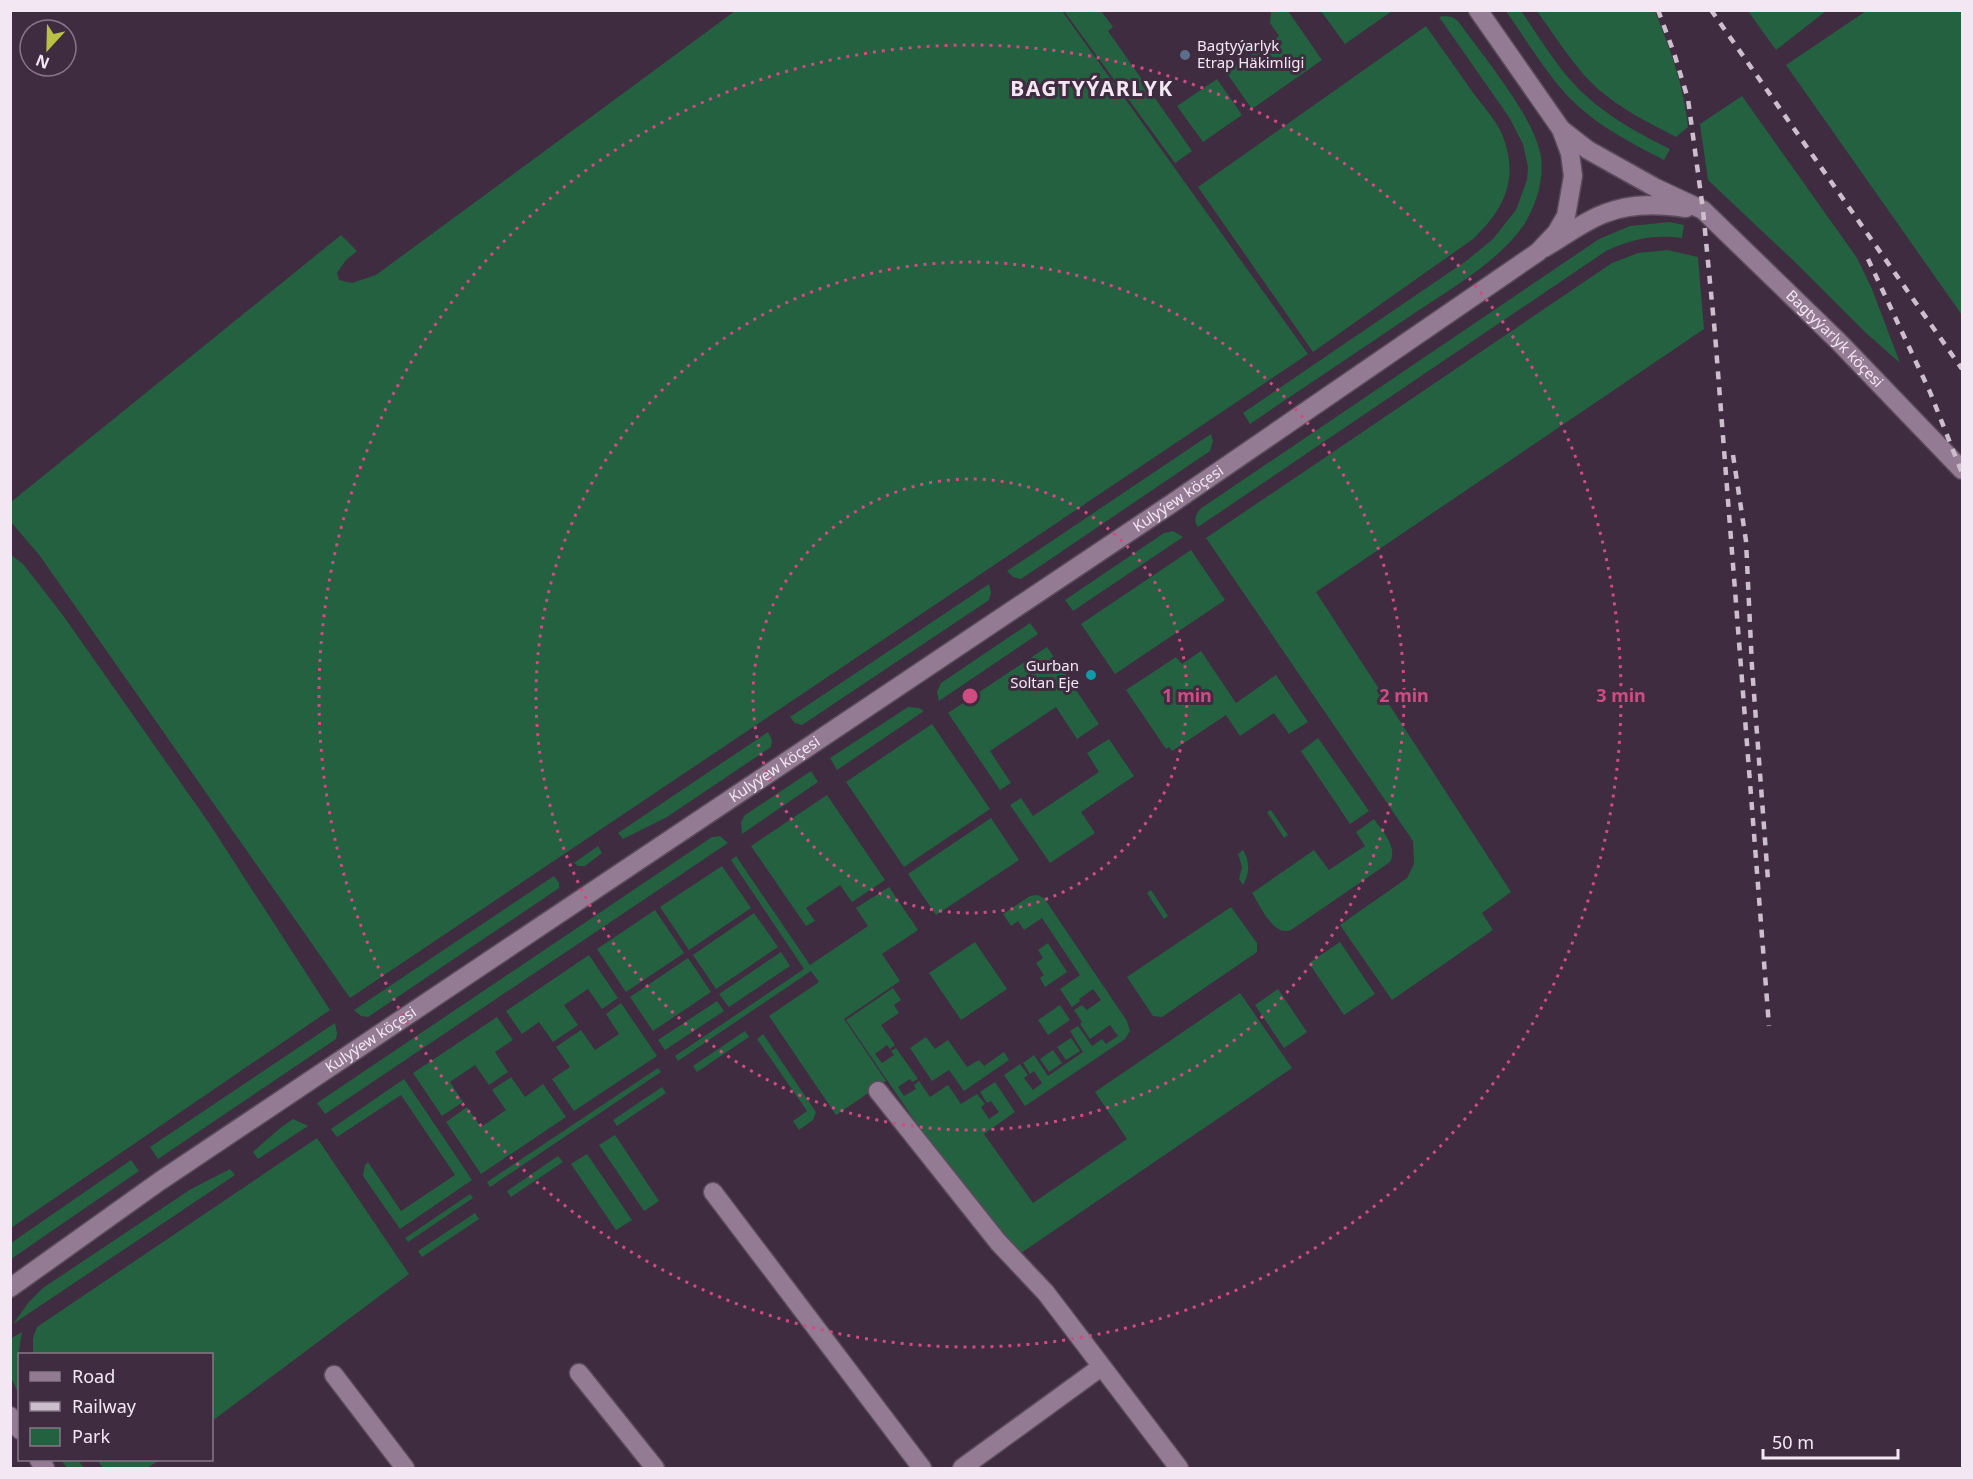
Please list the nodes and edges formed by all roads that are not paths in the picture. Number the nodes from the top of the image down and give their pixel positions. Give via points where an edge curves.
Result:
1 (1478, 10) edge
2 (1561, 129) junction
3 (1703, 210) junction
4 (1538, 252) junction
5 (1962, 470) edge
6 (878, 1091) dead end
7 (713, 1192) dead end
8 (10, 1288) edge
9 (1101, 1367) junction
10 (579, 1373) dead end
11 (334, 1375) dead end
12 (405, 1468) edge
13 (655, 1468) edge
14 (922, 1468) edge
15 (962, 1468) edge
16 (1179, 1468) edge

1 - 2 street
2 - 3 street, Bagtyýarlyk köçesi via 1588,150
2 - 4 street via 1570,153 1570,196 1566,216
3 - 4 street via 1661,205 1605,213
3 - 5 street, Bagtyýarlyk köçesi via 1839,342
4 - 8 street, Kulyýew köçesi via 1170,504 160,1181
6 - 9 street via 998,1242 1046,1293
7 - 14 street
9 - 15 street
9 - 16 street
10 - 13 street
11 - 12 street

